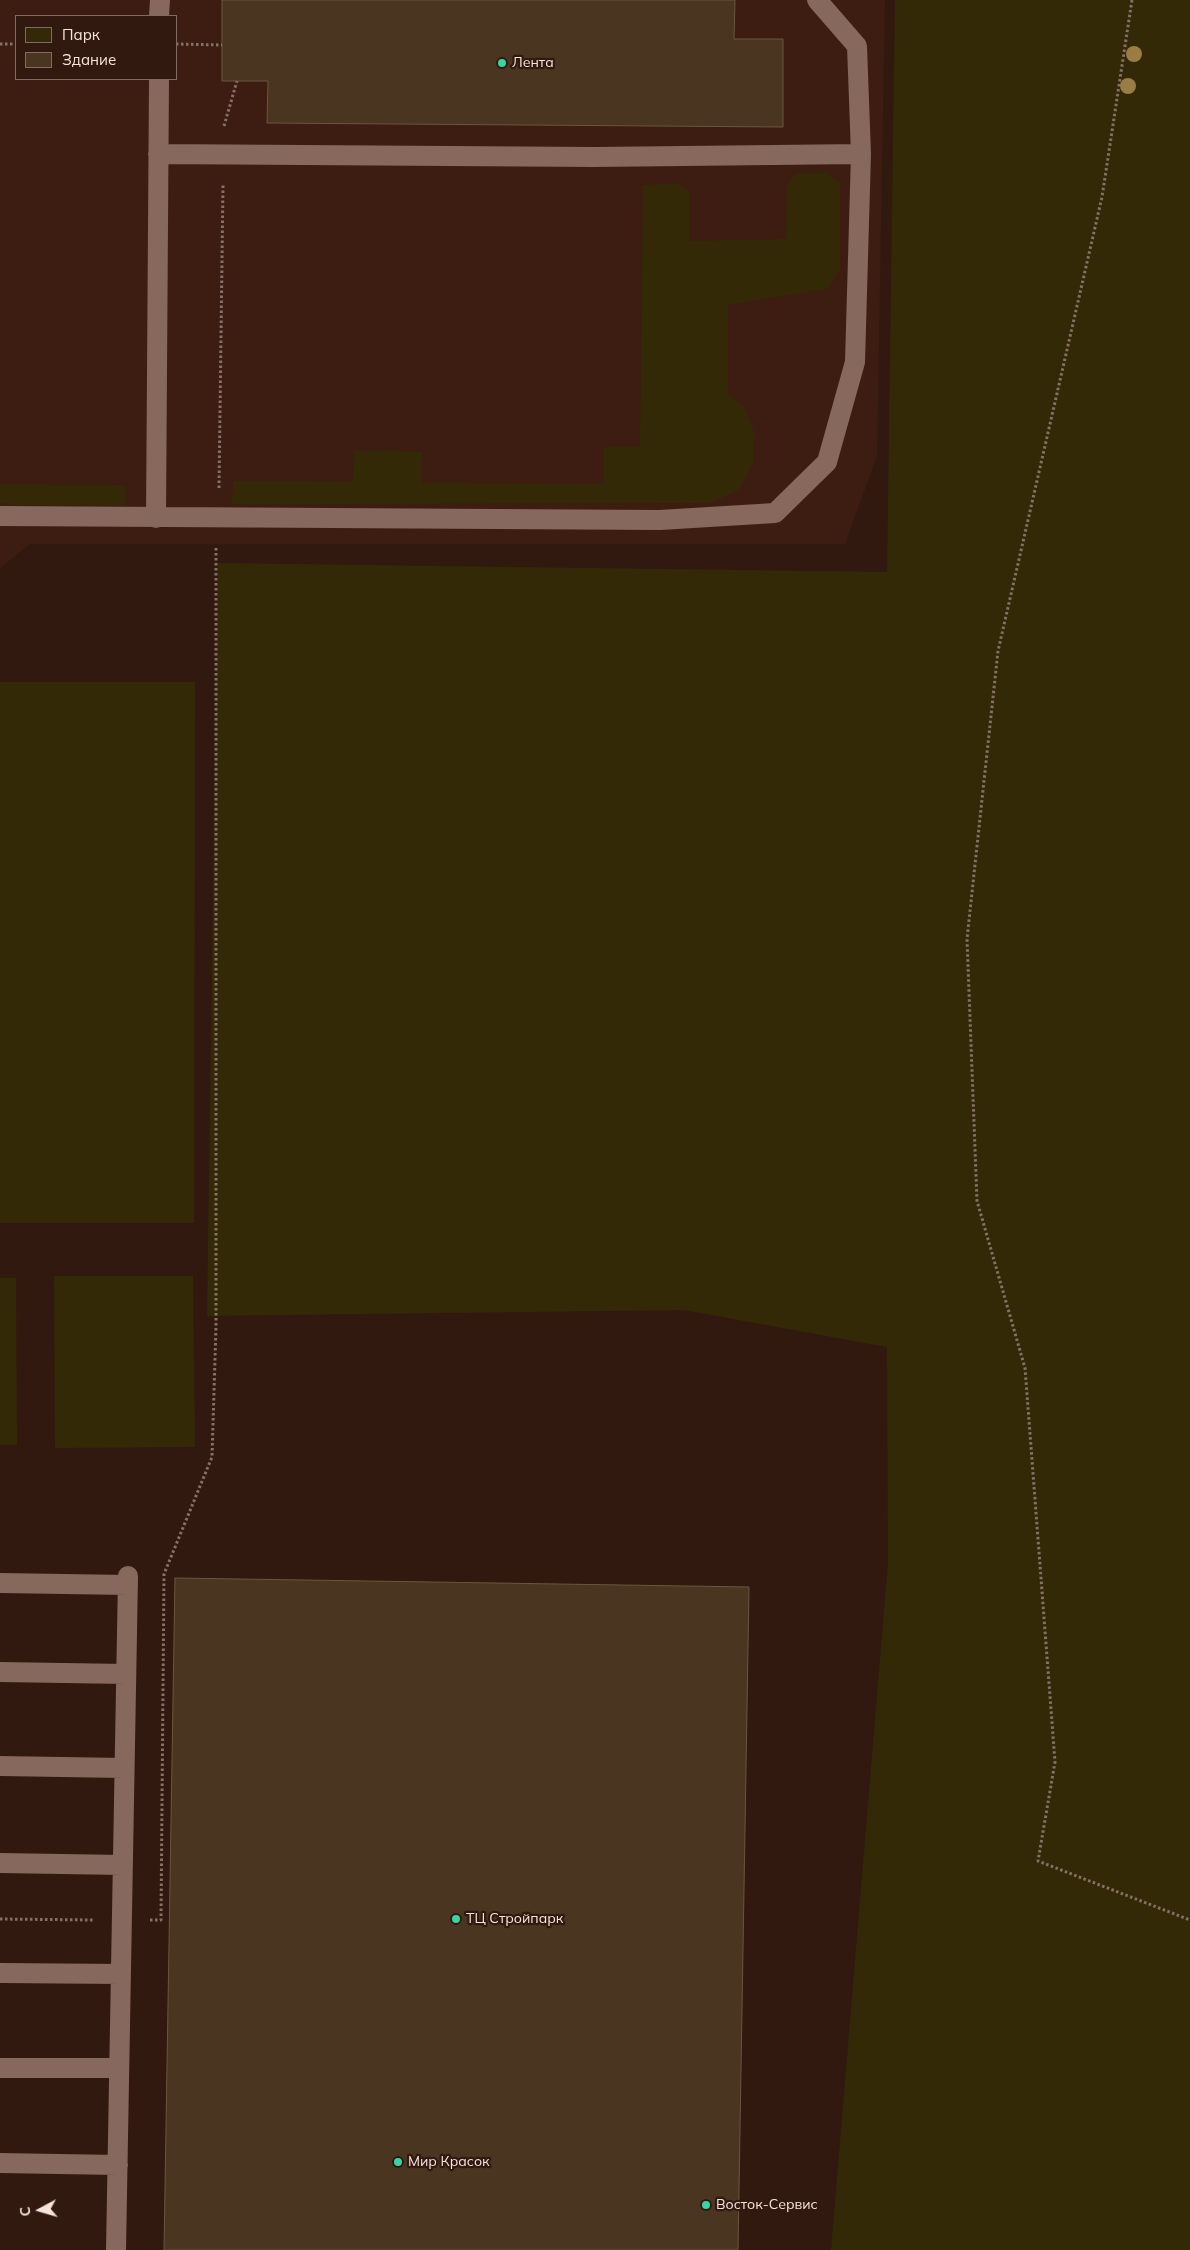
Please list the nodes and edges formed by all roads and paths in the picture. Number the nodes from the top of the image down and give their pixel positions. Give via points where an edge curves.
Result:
1 (160, 0) edge
2 (817, 0) edge
3 (1132, 0) edge
4 (160, 15) edge
5 (0, 44) edge
6 (15, 44) edge
7 (178, 44) edge
8 (222, 46) dead end
9 (159, 80) edge
10 (237, 81) dead end
11 (158, 154) junction
12 (861, 154) junction
13 (224, 155) junction
14 (0, 516) edge
15 (156, 518) junction
16 (218, 518) junction
17 (0, 1583) edge
18 (0, 1672) edge
19 (126, 1674) junction
20 (0, 1766) edge
21 (124, 1768) junction
22 (0, 1863) edge
23 (123, 1865) junction
24 (0, 1919) edge
25 (122, 1920) junction
26 (1190, 1920) edge
27 (0, 1973) edge
28 (121, 1974) junction
29 (0, 2068) edge
30 (119, 2068) junction
31 (0, 2163) edge
32 (118, 2165) junction
33 (116, 2250) edge

1 - 4 lane
2 - 12 lane via 857,46
3 - 26 path via 1102,197 998,650 967,939 977,1201 1025,1368 1055,1762 1038,1861
5 - 6 path
7 - 8 path
9 - 11 lane
10 - 13 path via 224,124
11 - 13 lane
11 - 15 lane
12 - 13 lane via 594,157
12 - 16 lane via 855,362 827,462 775,513 660,520
13 - 16 path
14 - 15 lane
15 - 16 lane
16 - 25 path via 215,561 216,1326 212,1457 164,1574 161,1920
17 - 19 lane via 128,1581
18 - 19 lane
19 - 21 lane
20 - 21 lane
21 - 23 lane
22 - 23 lane
23 - 25 lane
24 - 25 path
25 - 28 lane
27 - 28 lane
28 - 30 lane
29 - 30 lane
30 - 32 lane
31 - 32 lane
32 - 33 lane

